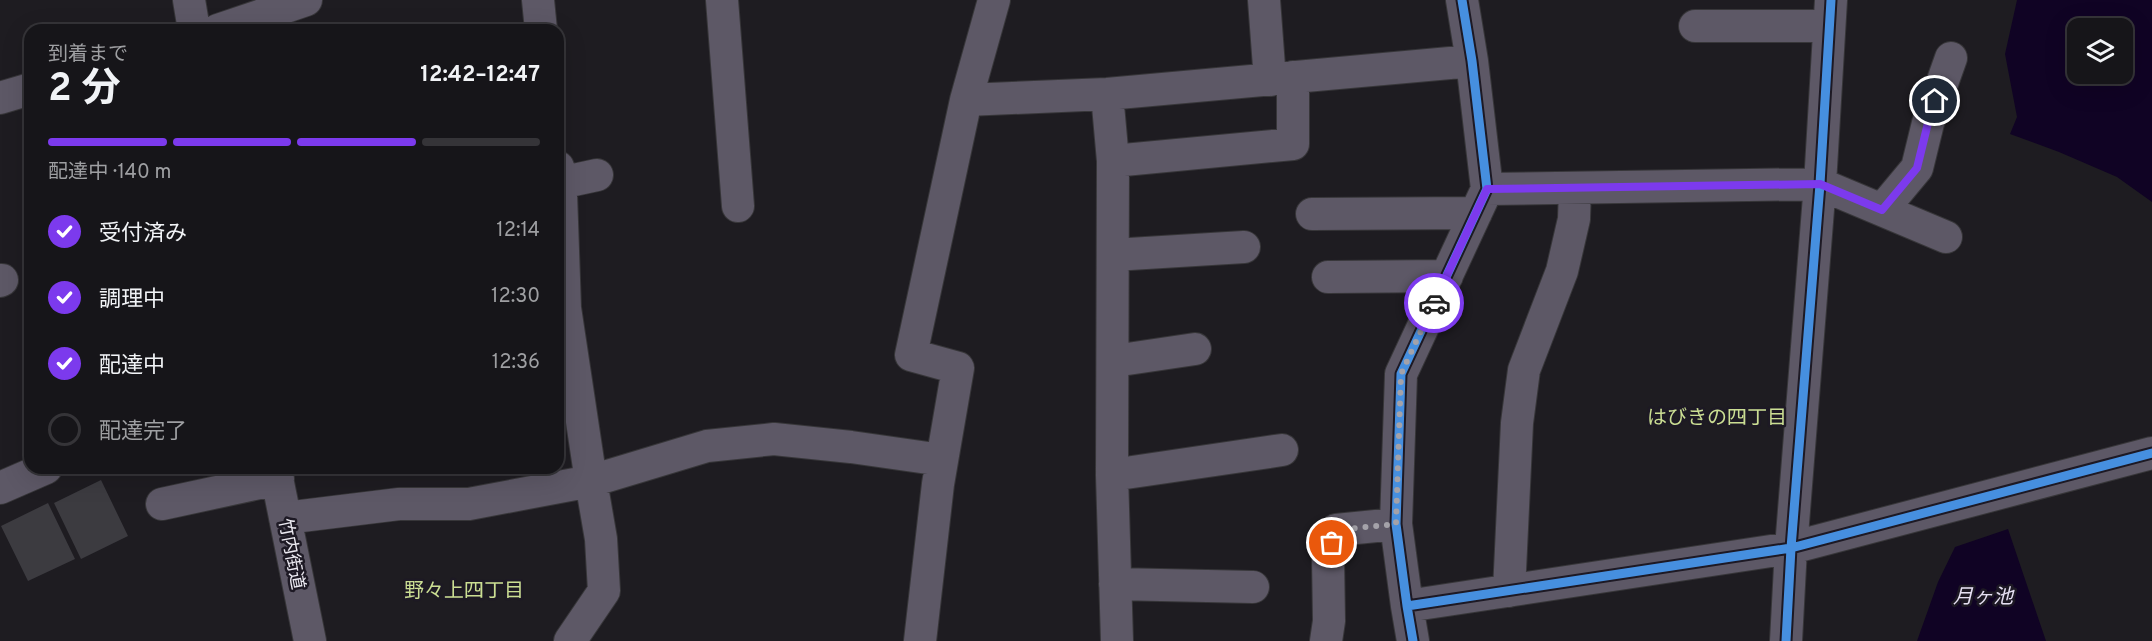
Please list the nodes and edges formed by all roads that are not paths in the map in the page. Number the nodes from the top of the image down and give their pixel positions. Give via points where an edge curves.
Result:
1 (189, 0) edge
2 (306, 0) edge
3 (538, 0) edge
4 (722, 0) edge
5 (994, 0) edge
6 (1264, 0) edge
7 (1462, 0) edge
8 (1830, 13) edge
9 (193, 24) edge
10 (236, 24) edge
11 (540, 24) edge
12 (1695, 26) dead end
13 (1951, 57) dead end
14 (1472, 61) junction
15 (1282, 79) junction
16 (24, 91) edge
17 (1107, 94) junction
18 (0, 98) edge
19 (966, 100) junction
20 (1113, 161) junction
21 (597, 175) dead end
22 (564, 183) edge
23 (1820, 184) junction
24 (1575, 188) junction
25 (1482, 201) junction
26 (738, 206) dead end
27 (1882, 210) junction
28 (1312, 214) dead end
29 (1946, 237) dead end
30 (1244, 247) dead end
31 (1113, 255) junction
32 (1447, 276) junction
33 (1328, 278) dead end
34 (564, 326) edge
35 (1195, 349) dead end
36 (1114, 361) junction
37 (1282, 450) dead end
38 (2152, 453) edge
39 (942, 460) junction
40 (32, 474) edge
41 (276, 474) edge
42 (1112, 475) junction
43 (591, 480) junction
44 (0, 488) edge
45 (162, 504) dead end
46 (285, 518) junction
47 (1396, 524) junction
48 (1791, 548) junction
49 (1115, 584) junction
50 (1253, 588) dead end
51 (1509, 591) junction
52 (1407, 606) junction
53 (309, 641) edge
54 (570, 641) edge
55 (920, 641) edge
56 (1117, 641) edge
57 (1326, 641) edge
58 (1413, 641) edge
59 (1786, 641) edge

1 - 9 street
2 - 10 street
3 - 11 street
4 - 26 street
5 - 19 street
6 - 15 street
7 - 14 street
8 - 12 street
8 - 23 street
13 - 27 street via 1917,168
14 - 15 street
14 - 25 street
15 - 17 street
15 - 20 street via 1293,144
16 - 18 street
17 - 19 street
17 - 20 street
19 - 39 street via 911,355 958,368
20 - 31 street
21 - 22 street
23 - 24 street
23 - 27 street
23 - 48 street
24 - 25 street
24 - 51 street via 1574,219 1562,271 1524,370 1517,423
25 - 28 street
25 - 32 street
27 - 29 street
30 - 31 street
31 - 36 street
32 - 33 street
32 - 47 street via 1401,374
34 - 43 street
35 - 36 street
36 - 42 street
37 - 42 street
38 - 48 street
39 - 43 street via 774,439 707,446
39 - 55 street
40 - 44 street
41 - 45 street
41 - 46 street, 竹内街道
42 - 49 street
43 - 46 street via 469,504 399,504
43 - 54 street via 601,539 604,591
46 - 53 street, 竹内街道
47 - 52 street
47 - 57 street via 1336,530 1328,557
48 - 51 street
48 - 59 street
49 - 50 street
49 - 56 street
51 - 52 street
52 - 58 street

